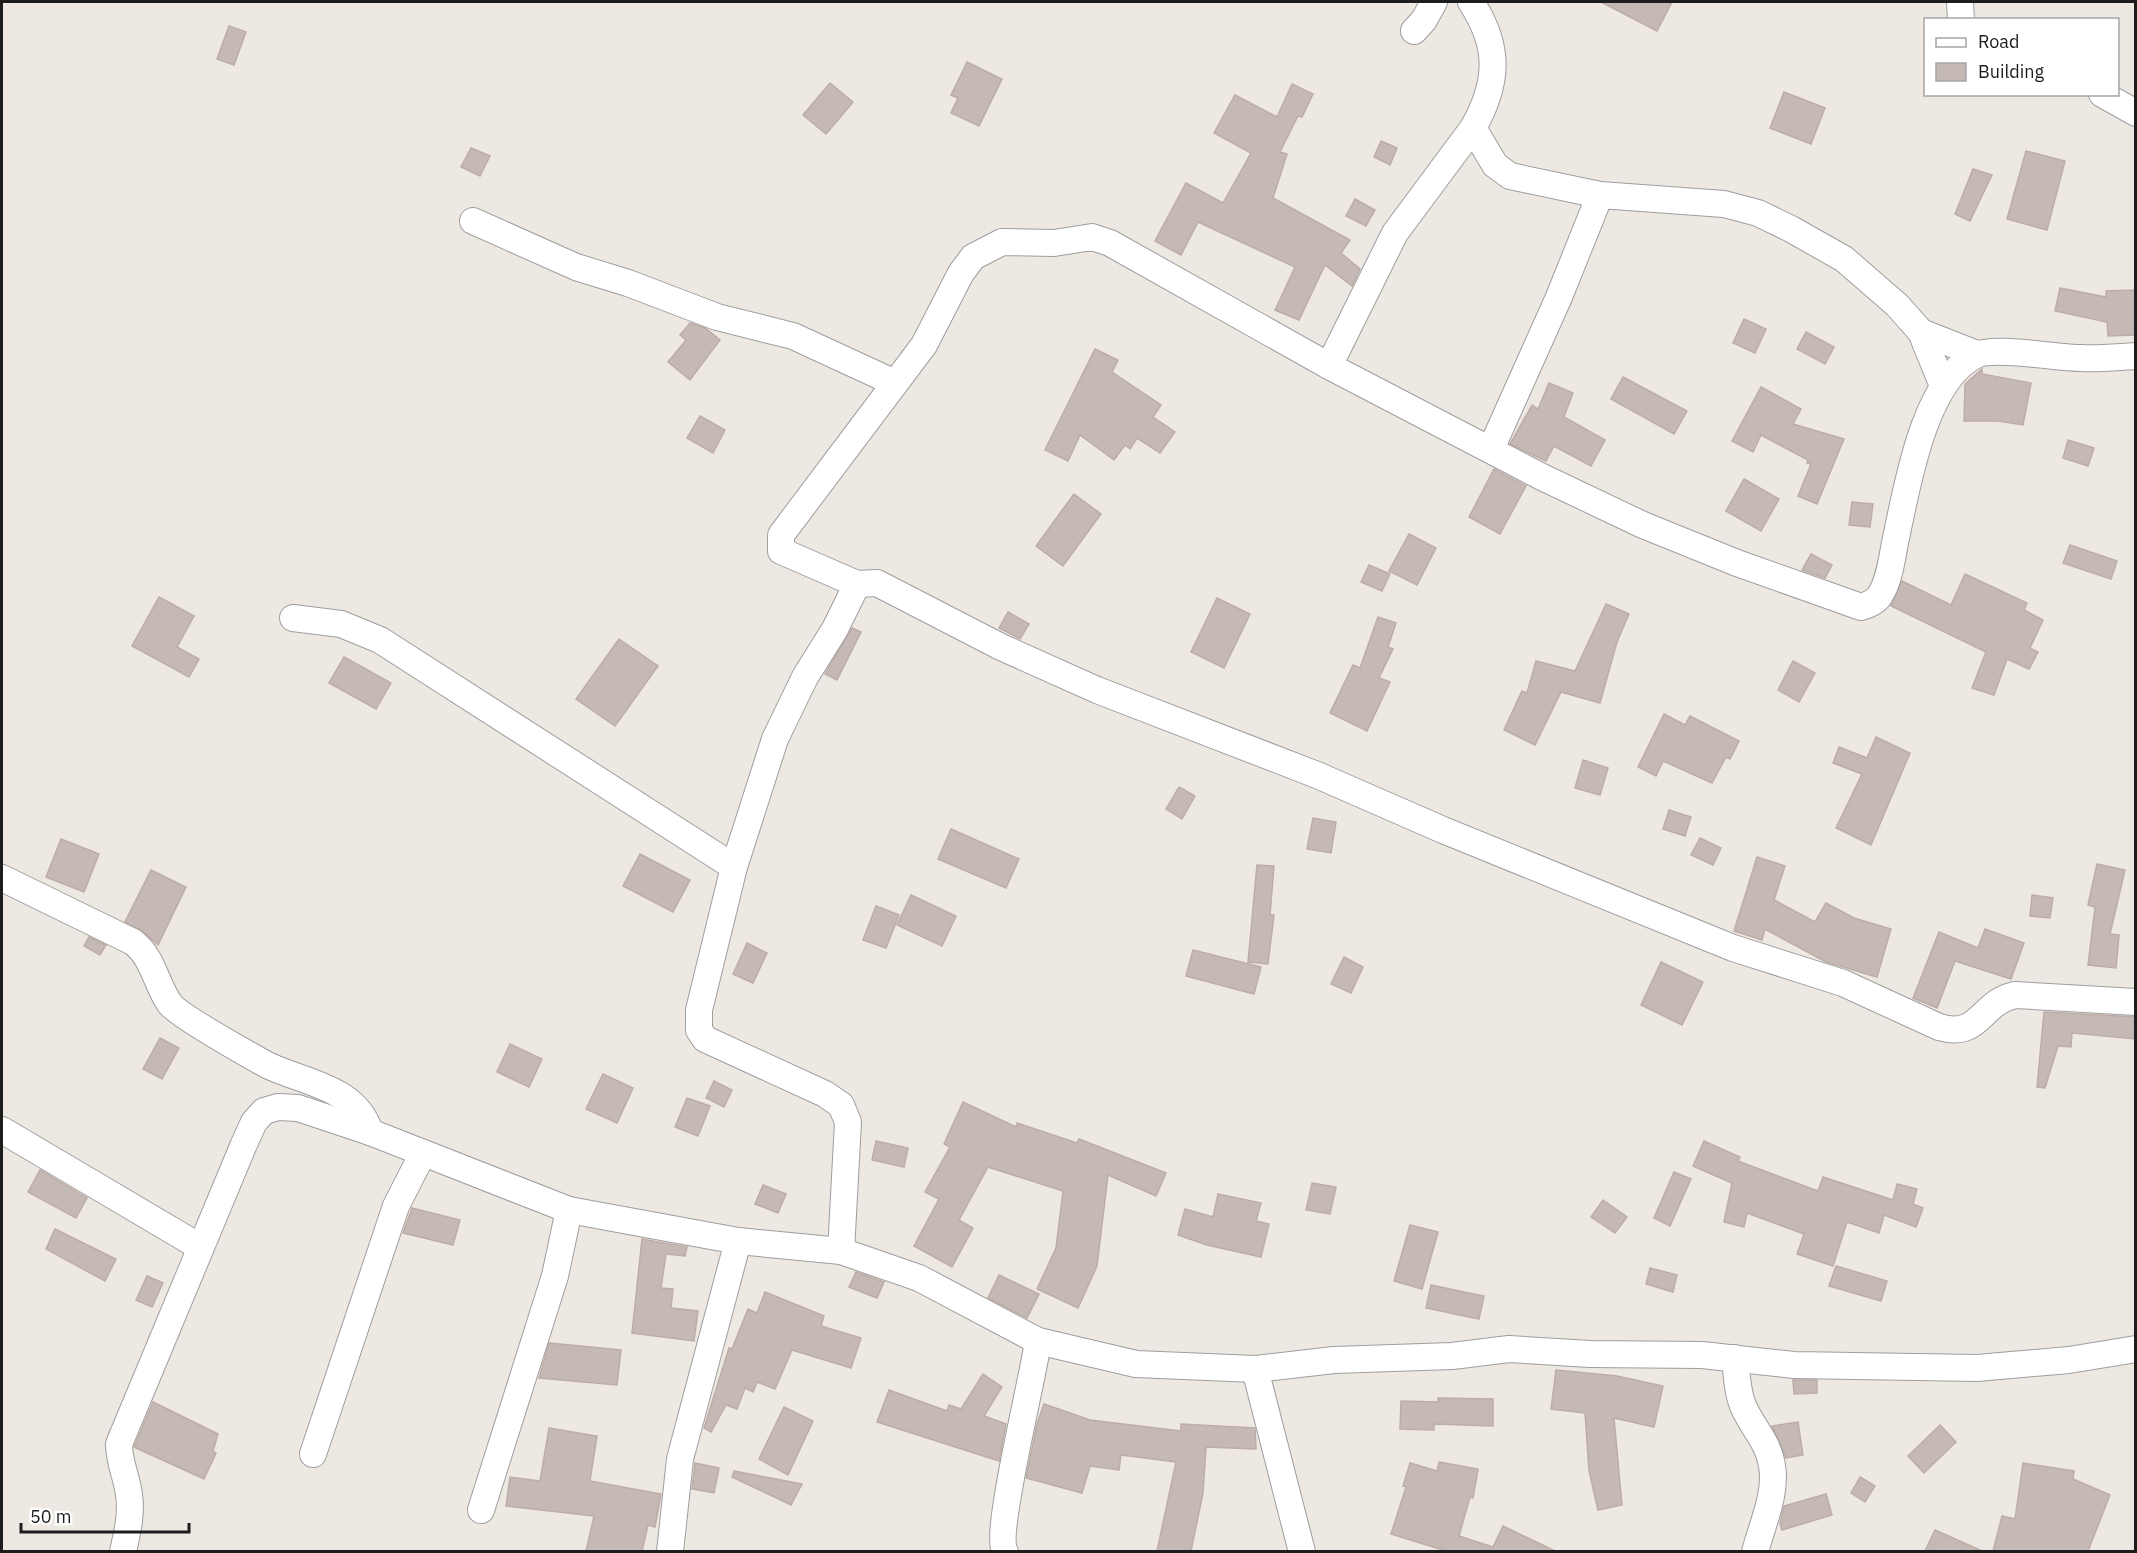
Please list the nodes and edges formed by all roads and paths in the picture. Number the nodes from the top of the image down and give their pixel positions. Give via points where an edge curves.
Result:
1 (1434, 2) edge
2 (1471, 2) edge
3 (1960, 2) edge
4 (1961, 18) edge
5 (1414, 31) dead end
6 (2106, 96) edge
7 (2136, 113) edge
8 (1473, 128) junction
9 (1600, 195) junction
10 (473, 221) dead end
11 (1921, 332) junction
12 (1977, 354) junction
13 (2136, 356) edge
14 (1329, 366) junction
15 (895, 383) junction
16 (1942, 386) junction
17 (1491, 449) junction
18 (857, 584) junction
19 (293, 618) dead end
20 (734, 867) junction
21 (2, 878) edge
22 (2136, 1002) edge
23 (2, 1130) edge
24 (370, 1132) junction
25 (423, 1153) junction
26 (568, 1210) junction
27 (738, 1241) junction
28 (200, 1247) junction
29 (841, 1251) junction
30 (1038, 1341) junction
31 (2136, 1349) edge
32 (1735, 1358) junction
33 (1255, 1369) junction
34 (313, 1454) dead end
35 (481, 1510) dead end
36 (123, 1551) edge
37 (670, 1551) edge
38 (1005, 1551) edge
39 (1302, 1551) edge
40 (1755, 1551) edge

1 - 5 street
2 - 8 street via 1484,21 1493,52 1492,78 1484,108
3 - 4 street
6 - 7 street
8 - 9 street via 1495,165 1510,176
8 - 14 street via 1395,233
9 - 11 street via 1724,204 1758,213 1844,259 1877,285
9 - 17 street
10 - 15 street via 576,267 717,317 793,336
11 - 12 street
11 - 16 street
12 - 13 street via 1994,351 2083,358
12 - 16 street
14 - 15 street via 1110,243 1092,237 1054,243 1002,242 973,257 924,345
14 - 17 street
15 - 18 street via 781,535 781,551
16 - 17 street via 1927,420 1890,568 1880,595 1861,607 1643,525
18 - 20 street via 835,629 804,677 775,739
18 - 22 street via 877,583 1097,690 1317,775 1733,948 1843,983 1939,1027 1966,1030 2002,998 2015,995
19 - 20 street via 342,624 380,640
20 - 29 street via 699,1010 699,1030 705,1039 841,1105 848,1122
21 - 24 street via 133,942 142,949 171,1006 268,1065 342,1095 366,1118
23 - 28 street
24 - 25 street
24 - 28 street via 298,1108 264,1111 254,1122
25 - 26 street
25 - 34 street via 396,1206
26 - 27 street
26 - 35 street via 549,1298
27 - 29 street
27 - 37 street via 680,1459
28 - 36 street via 119,1444 130,1509
29 - 30 street via 919,1278
30 - 33 street via 1136,1364
30 - 38 street via 1005,1513
31 - 32 street via 1977,1368 1794,1365
32 - 33 street via 1509,1349
32 - 40 street via 1742,1406 1760,1431 1773,1466 1772,1488
33 - 39 street

